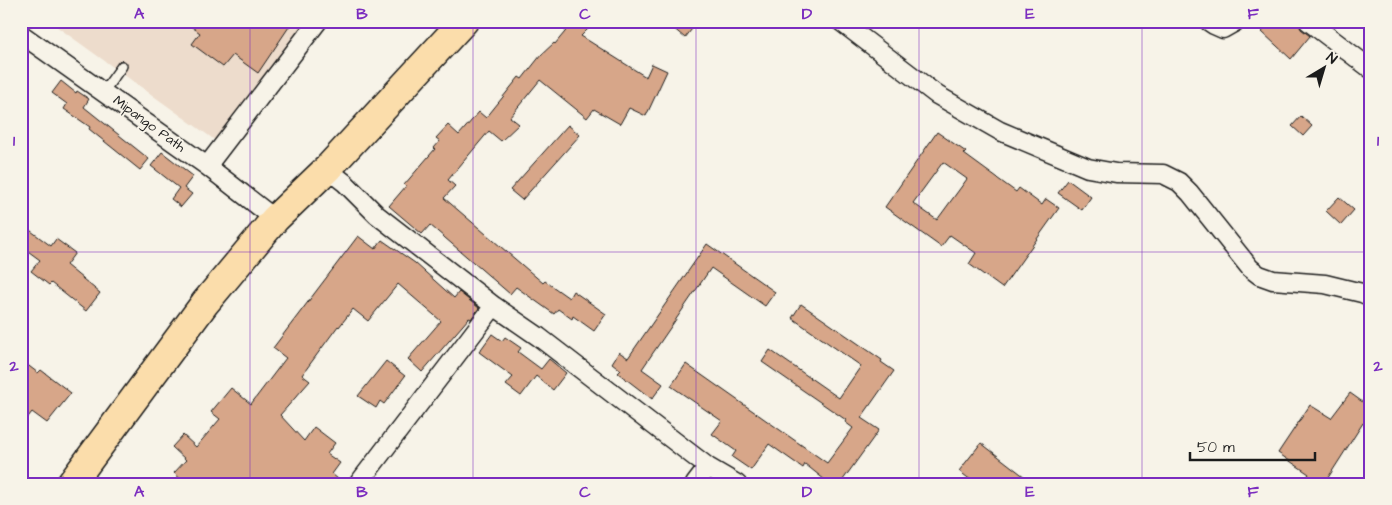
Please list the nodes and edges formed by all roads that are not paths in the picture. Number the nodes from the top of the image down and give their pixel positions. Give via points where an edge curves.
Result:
1 (318, 21) edge
2 (464, 21) edge
3 (840, 21) edge
4 (1208, 21) edge
5 (1237, 21) edge
6 (1308, 21) edge
7 (21, 34) edge
8 (122, 66) dead end
9 (1371, 69) edge
10 (104, 91) junction
11 (207, 166) junction
12 (327, 169) junction
13 (275, 219) junction
14 (1371, 297) edge
15 (494, 306) junction
16 (708, 467) junction
17 (71, 484) edge
18 (358, 484) edge
19 (696, 484) edge
20 (737, 484) edge

1 - 11 street
2 - 12 highway
3 - 14 street via 937,95 1000,131 1088,168 1116,173 1163,174 1179,182 1259,276 1326,284
4 - 5 street via 1223,28
6 - 9 street
7 - 10 street, Mipango Path
8 - 10 lane
10 - 11 street, Mipango Path
11 - 13 street, Mipango Path
12 - 13 highway
12 - 15 street via 377,215
13 - 17 highway via 205,303
15 - 16 street
15 - 18 street
16 - 19 street
16 - 20 street

